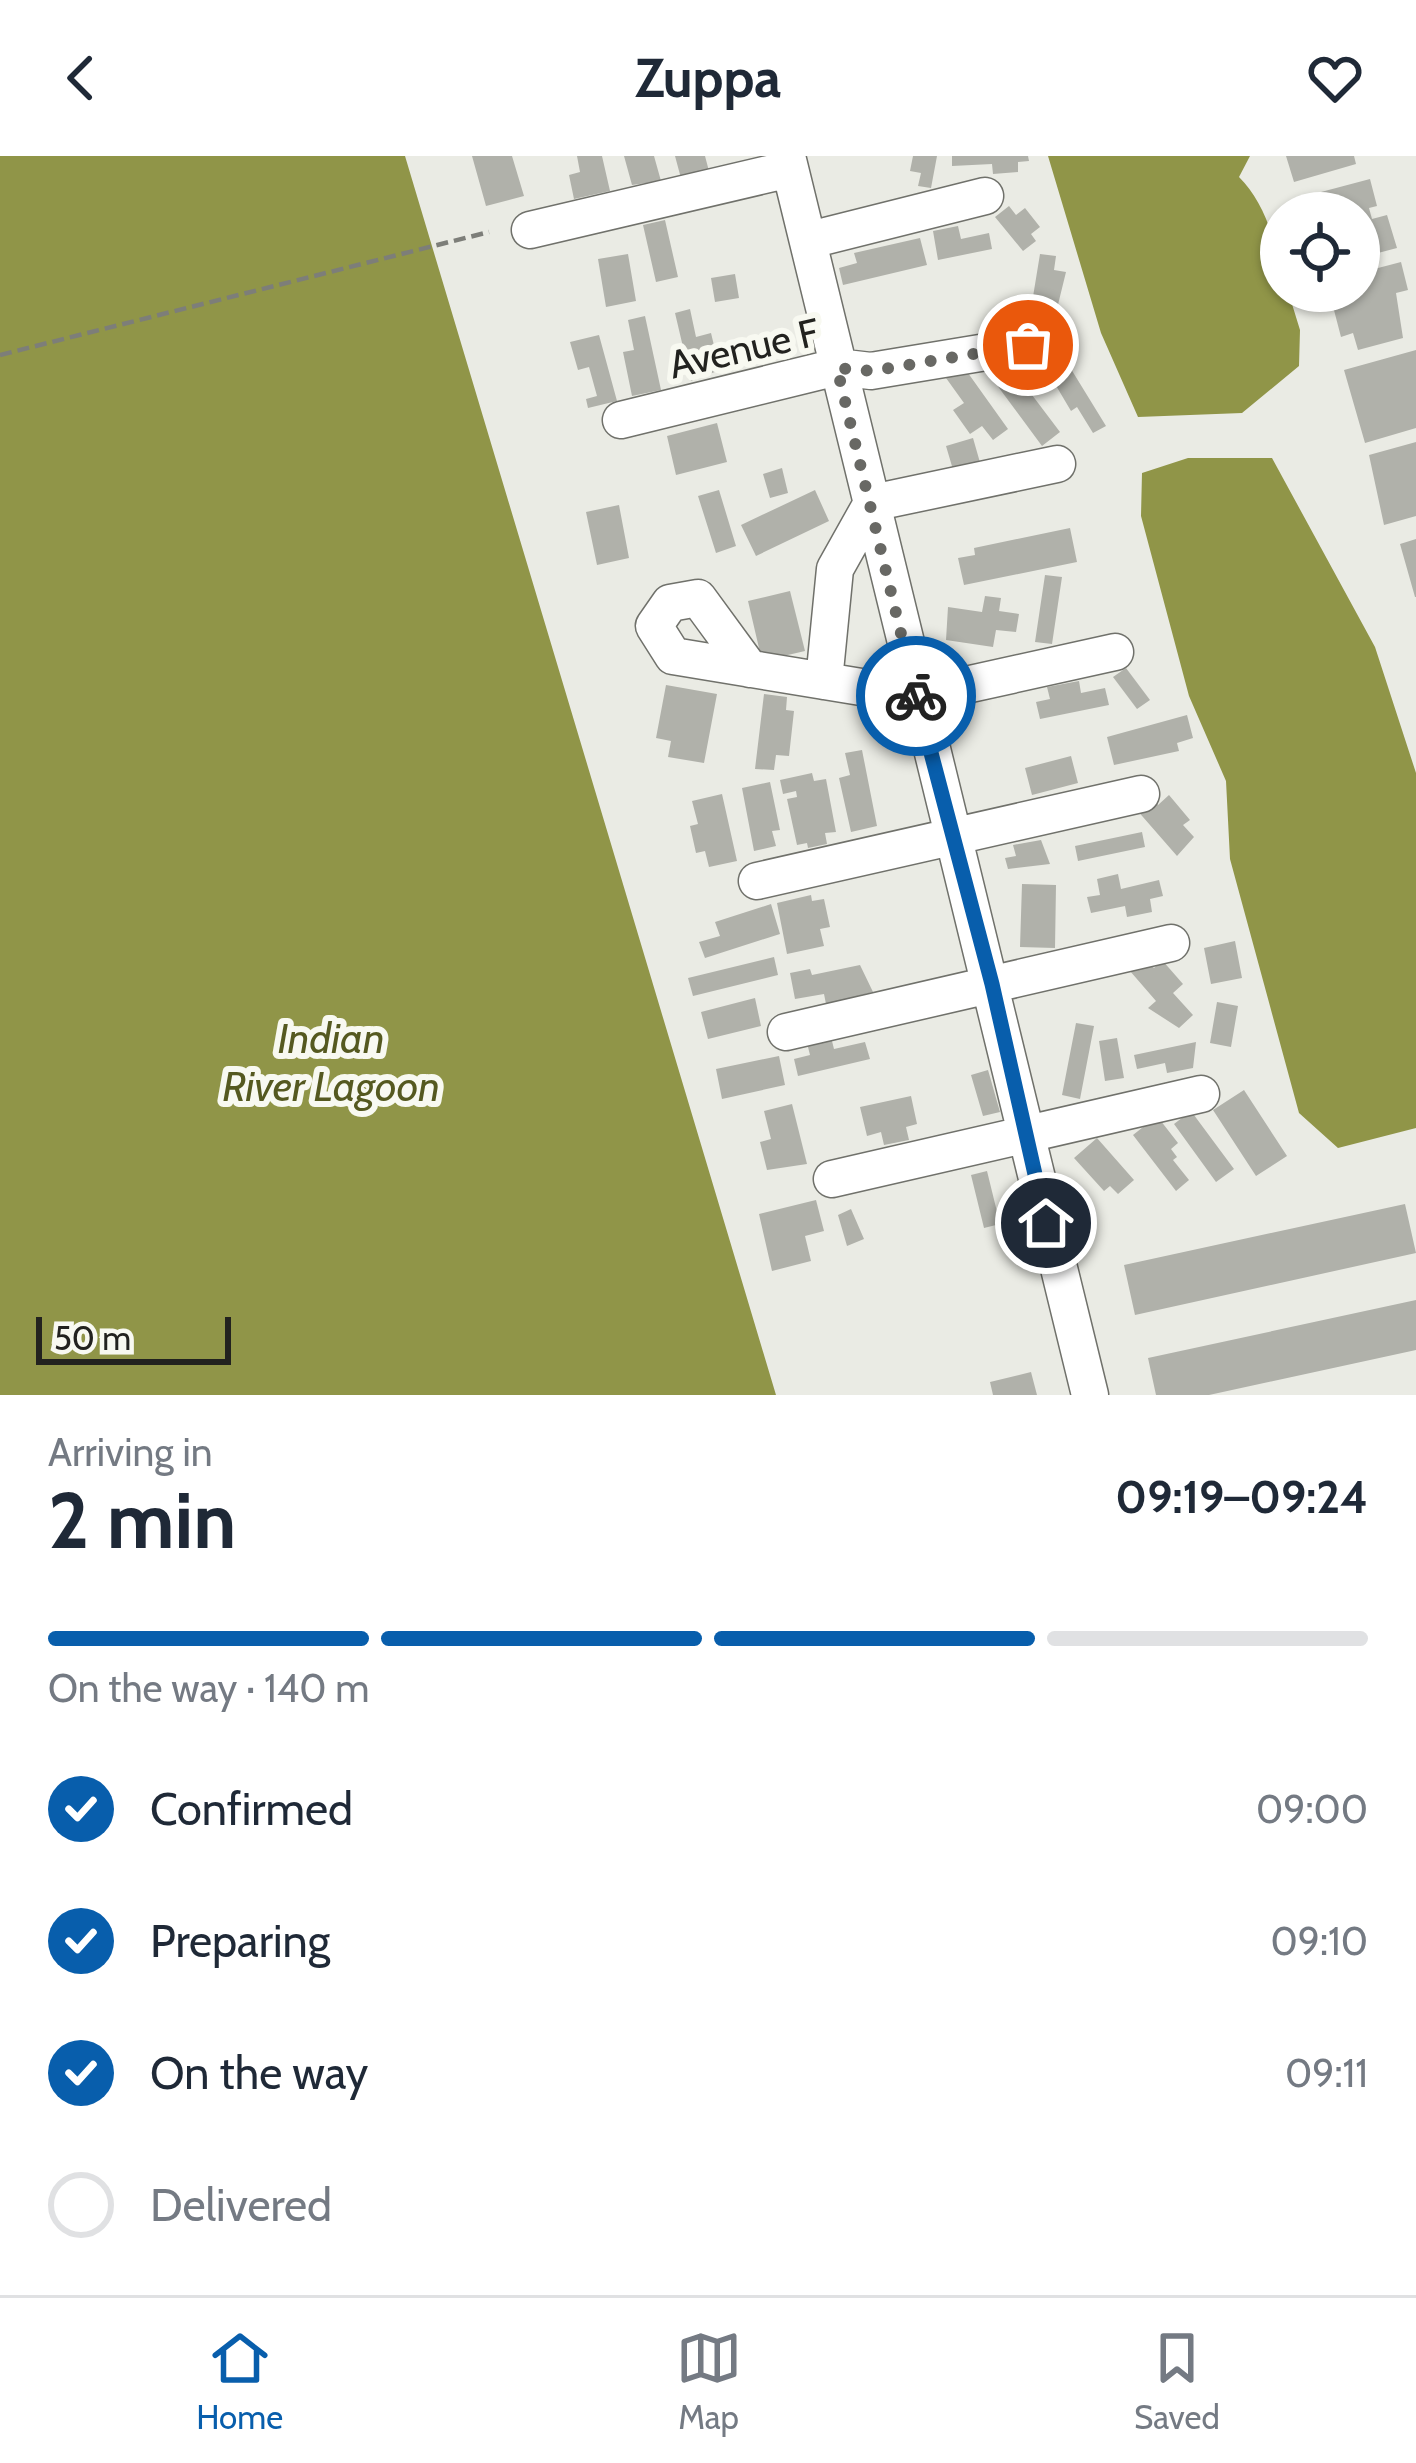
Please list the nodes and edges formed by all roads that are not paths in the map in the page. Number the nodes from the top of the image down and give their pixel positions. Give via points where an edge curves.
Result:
1 (788, 162) edge
2 (985, 196) dead end
3 (530, 230) dead end
4 (810, 240) junction
5 (1028, 345) dead end
6 (837, 368) junction
7 (621, 420) dead end
8 (1057, 464) dead end
9 (872, 503) junction
10 (1115, 652) dead end
11 (750, 669) dead end
12 (824, 681) junction
13 (916, 696) junction
14 (1141, 794) dead end
15 (955, 836) junction
16 (757, 880) dead end
17 (1171, 943) dead end
18 (992, 984) junction
19 (786, 1032) dead end
20 (1201, 1094) dead end
21 (1024, 1136) junction
22 (832, 1180) dead end
23 (1090, 1395) edge

1 - 3 street
1 - 4 street
2 - 4 street
4 - 6 street
5 - 6 street, Avenue F via 871,371
6 - 7 street, Avenue F
6 - 9 street
8 - 9 street
9 - 12 street via 835,569
9 - 13 street
10 - 13 street
11 - 12 street
12 - 13 street
13 - 15 street
14 - 15 street
15 - 16 street
15 - 18 street
17 - 18 street
18 - 19 street
18 - 21 street
20 - 21 street
21 - 22 street
21 - 23 street

